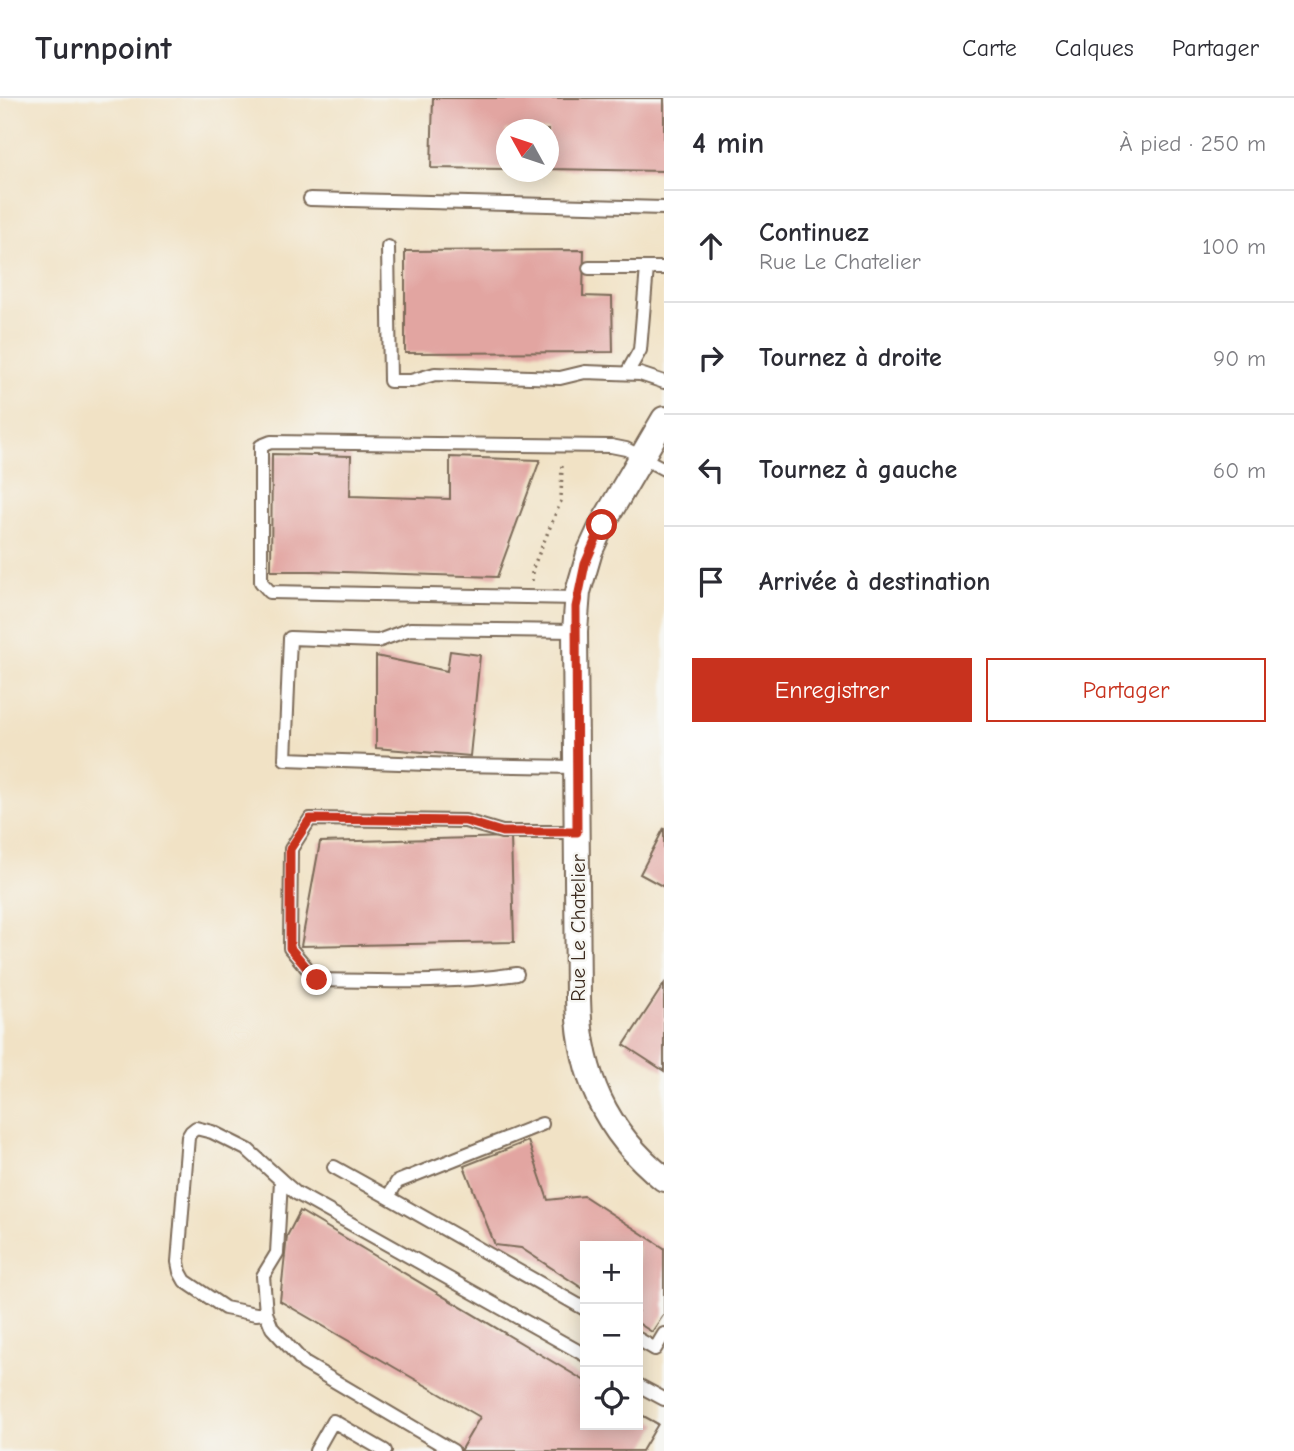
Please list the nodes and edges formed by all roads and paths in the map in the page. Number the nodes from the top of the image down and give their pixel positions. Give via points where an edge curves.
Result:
1 (310, 199) dead end
2 (664, 208) edge
3 (388, 247) dead end
4 (589, 268) dead end
5 (647, 268) junction
6 (664, 268) edge
7 (627, 373) junction
8 (664, 382) edge
9 (664, 419) edge
10 (642, 457) junction
11 (664, 469) edge
12 (563, 477) dead end
13 (532, 570) dead end
14 (577, 598) junction
15 (575, 631) junction
16 (576, 767) junction
17 (577, 832) junction
18 (517, 974) dead end
19 (542, 1124) dead end
20 (334, 1167) dead end
21 (664, 1179) edge
22 (281, 1180) junction
23 (388, 1197) junction
24 (580, 1306) edge
25 (265, 1313) junction
26 (664, 1334) edge
27 (643, 1342) edge
28 (580, 1352) edge
29 (643, 1388) edge
30 (664, 1399) edge
31 (316, 1451) edge
32 (385, 1451) edge
33 (453, 1451) edge

1 - 2 lane
3 - 7 lane via 390,381 435,374 560,378 585,372
4 - 5 lane
5 - 6 lane
5 - 7 lane via 640,350
7 - 8 lane
9 - 10 street, Rue Le Chatelier
10 - 11 lane
10 - 14 street, Rue Le Chatelier via 596,538
10 - 14 lane via 611,446 271,442 261,446 261,582 270,592
12 - 13 path via 561,501
14 - 15 street, Rue Le Chatelier
15 - 16 street, Rue Le Chatelier
15 - 16 lane via 410,629 378,641 290,638 285,759
16 - 17 street, Rue Le Chatelier
17 - 18 lane via 502,832 465,821 310,819 290,849 290,948 317,980 446,981
17 - 21 street, Rue Le Chatelier via 578,1023 583,1053 613,1124 631,1149
19 - 23 lane via 397,1182
20 - 23 lane
22 - 25 lane via 277,1253 263,1276
22 - 25 lane via 253,1153 221,1136 198,1128 189,1134 180,1272 185,1281 225,1308
22 - 28 lane via 296,1193
23 - 24 lane
25 - 33 lane via 272,1328 304,1363
26 - 27 lane via 655,1349
29 - 30 lane
31 - 32 lane via 333,1422

